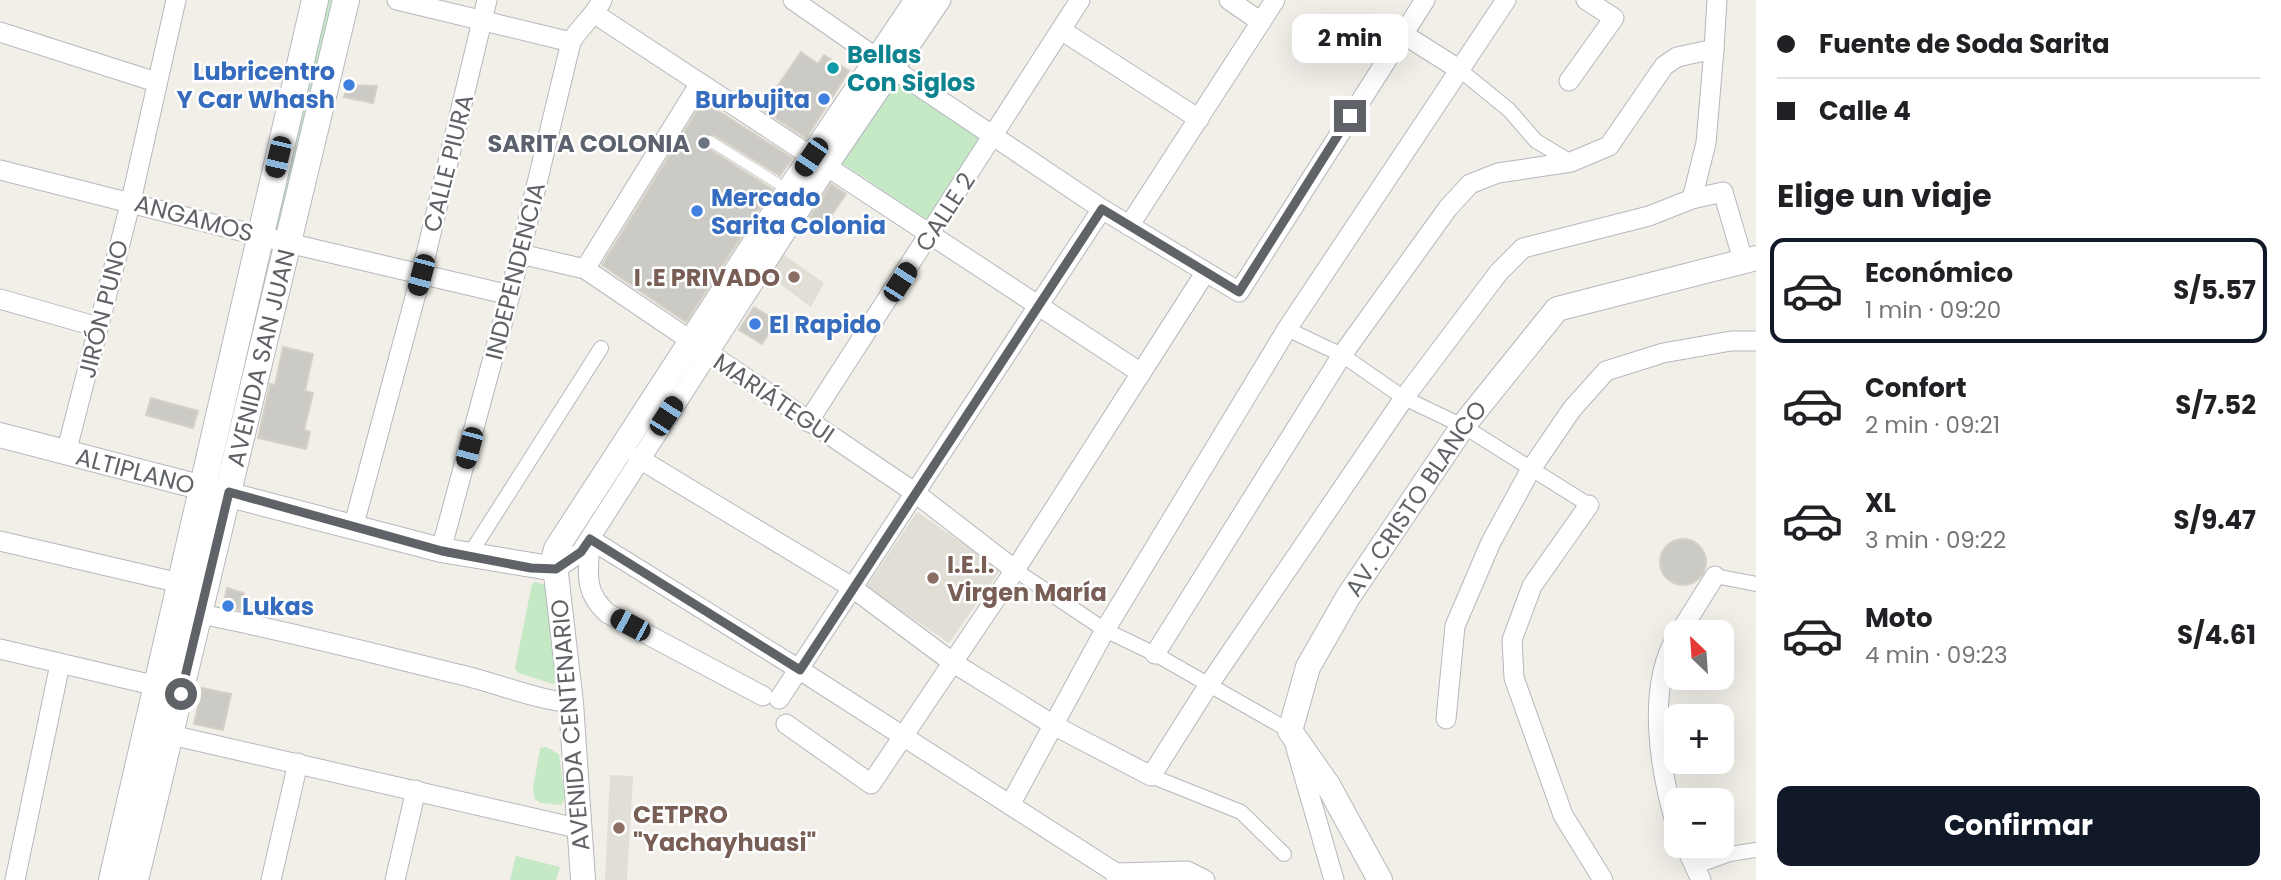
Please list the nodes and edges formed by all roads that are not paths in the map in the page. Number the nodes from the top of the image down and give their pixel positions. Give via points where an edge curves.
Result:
1 (176, 0) edge
2 (315, 0) edge
3 (346, 0) edge
4 (397, 0) edge
5 (487, 0) edge
6 (793, 0) edge
7 (917, 0) edge
8 (941, 0) edge
9 (1080, 0) edge
10 (1229, 0) edge
11 (1275, 0) edge
12 (1425, 0) edge
13 (1506, 0) edge
14 (1586, 0) edge
15 (1717, 0) edge
16 (599, 7) edge
17 (482, 22) junction
18 (1261, 22) junction
19 (1061, 30) junction
20 (0, 32) edge
21 (1403, 34) junction
22 (571, 42) junction
23 (1714, 49) junction
24 (887, 65) junction
25 (1460, 70) junction
26 (1569, 81) dead end
27 (156, 82) junction
28 (700, 83) junction
29 (1199, 119) junction
30 (993, 138) junction
31 (710, 141) dead end
32 (1571, 162) junction
33 (819, 163) junction
34 (0, 170) edge
35 (789, 190) junction
36 (1692, 199) junction
37 (131, 201) junction
38 (1102, 209) junction
39 (1129, 226) junction
40 (259, 235) junction
41 (931, 235) junction
42 (288, 243) junction
43 (520, 254) junction
44 (1750, 259) edge
45 (585, 269) junction
46 (1205, 273) junction
47 (421, 275) junction
48 (510, 295) junction
49 (0, 299) edge
50 (1037, 305) junction
51 (98, 327) junction
52 (1287, 328) junction
53 (1756, 341) edge
54 (699, 347) junction
55 (601, 348) dead end
56 (1342, 355) junction
57 (1141, 373) junction
58 (1404, 398) junction
59 (808, 422) junction
60 (1463, 426) junction
61 (0, 435) edge
62 (66, 453) junction
63 (638, 458) junction
64 (1531, 469) junction
65 (202, 486) junction
66 (229, 492) junction
67 (915, 493) junction
68 (1589, 505) joint
69 (353, 528) junction
70 (590, 539) junction
71 (0, 541) edge
72 (442, 551) junction
73 (468, 557) junction
74 (556, 569) junction
75 (1015, 570) junction
76 (1715, 576) joint
77 (180, 583) junction
78 (1756, 584) edge
79 (853, 588) junction
80 (200, 614) junction
81 (1688, 620) edge
82 (1105, 629) junction
83 (0, 649) edge
84 (1155, 654) junction
85 (952, 662) junction
86 (60, 664) junction
87 (800, 670) junction
88 (1208, 685) junction
89 (1664, 685) edge
90 (157, 686) junction
91 (571, 703) junction
92 (1446, 719) dead end
93 (786, 724) dead end
94 (1055, 726) junction
95 (1290, 730) junction
96 (159, 732) junction
97 (903, 736) junction
98 (298, 763) junction
99 (1151, 776) junction
100 (1667, 788) edge
101 (416, 790) junction
102 (1010, 805) junction
103 (581, 829) junction
104 (1756, 850) edge
105 (1284, 854) dead end
106 (1697, 874) edge
107 (1116, 877) edge
108 (15, 880) edge
109 (112, 880) edge
110 (135, 880) edge
111 (271, 880) edge
112 (394, 880) edge
113 (583, 880) edge
114 (1205, 880) edge
115 (1334, 880) edge
116 (1380, 880) edge
117 (1603, 880) edge

1 - 27 street, JIRÓN PUNO
2 - 40 main road, AVENIDA SAN JUAN
3 - 42 main road, AVENIDA SAN JUAN
4 - 17 street
5 - 17 street, CALLE PIURA
6 - 24 street
7 - 24 street, AVENIDA CENTENARIO
8 - 24 street, AVENIDA CENTENARIO
9 - 19 street, CALLE 2
10 - 18 street
11 - 18 street
12 - 21 street
13 - 25 street
14 - 26 street via 1614,18
15 - 23 street
16 - 22 street, INDEPENDENCIA
16 - 28 street
17 - 22 street
17 - 47 street, CALLE PIURA
18 - 29 street
19 - 29 street
19 - 30 street, CALLE 2
20 - 27 street
21 - 25 street
21 - 46 street via 1239,292
22 - 43 street, INDEPENDENCIA
23 - 32 street via 1677,57 1664,66 1609,146
23 - 36 street via 1706,143
24 - 30 street
24 - 33 street, AVENIDA CENTENARIO
25 - 32 street via 1509,110 1536,141
25 - 52 street
27 - 37 street, JIRÓN PUNO
28 - 33 street
28 - 45 street
29 - 39 street
30 - 38 street
30 - 41 street, CALLE 2
31 - 35 lane
32 - 56 street via 1498,173 1471,184 1448,208
33 - 35 street, AVENIDA CENTENARIO
33 - 41 street
33 - 54 street, AVENIDA CENTENARIO
34 - 37 street, ANGAMOS
35 - 54 street, AVENIDA CENTENARIO
36 - 44 street via 1723,192
36 - 58 street via 1649,216 1523,248 1499,272
37 - 40 street, ANGAMOS
37 - 51 street, JIRÓN PUNO
38 - 39 street
38 - 50 street
39 - 46 street
40 - 42 street, ANGAMOS
40 - 65 main road, AVENIDA SAN JUAN
41 - 50 street
41 - 59 street, CALLE 2
42 - 47 street, ANGAMOS
42 - 66 main road, AVENIDA SAN JUAN
43 - 45 street, MARIÁTEGUI
43 - 48 street, INDEPENDENCIA
44 - 60 street, AV. CRISTO BLANCO via 1557,309
45 - 54 street, MARIÁTEGUI
46 - 57 street
47 - 48 street, ANGAMOS
47 - 69 street, CALLE PIURA
48 - 72 street, INDEPENDENCIA
49 - 51 street
50 - 57 street
50 - 67 street
51 - 62 street, JIRÓN PUNO
52 - 56 street
52 - 82 street
53 - 64 street via 1663,353 1606,371 1572,409
54 - 59 street, MARIÁTEGUI
54 - 63 street, AVENIDA CENTENARIO
54 - 74 street, AVENIDA CENTENARIO via 560,540 554,557
55 - 73 street
56 - 58 street
56 - 84 street
57 - 75 street
58 - 60 street
58 - 88 street
59 - 67 street, MARIÁTEGUI
60 - 64 street
60 - 95 street, AV. CRISTO BLANCO via 1348,597 1308,667
61 - 62 street, ALTIPLANO
62 - 65 street, ALTIPLANO
63 - 70 street, AVENIDA CENTENARIO
63 - 79 street
64 - 68 street
64 - 92 street via 1455,626
65 - 66 street, ALTIPLANO
65 - 77 main road, AVENIDA SAN JUAN
66 - 69 street, ALTIPLANO
66 - 80 main road, AVENIDA SAN JUAN
67 - 75 street, MARIÁTEGUI
67 - 79 street
68 - 117 street via 1532,586 1512,640 1514,678 1563,815
69 - 72 street, ALTIPLANO
70 - 74 street, AVENIDA CENTENARIO via 581,552
70 - 87 street
70 - 87 street via 589,587 599,606 771,697
71 - 77 street
72 - 73 street, ALTIPLANO
73 - 74 street, ALTIPLANO
74 - 91 street, AVENIDA CENTENARIO
75 - 82 street
75 - 85 street
76 - 78 street
76 - 81 street
77 - 90 main road, AVENIDA SAN JUAN
79 - 85 street
79 - 87 street
80 - 91 street via 327,640
80 - 96 main road, AVENIDA SAN JUAN
82 - 84 street
82 - 94 street
83 - 86 street
84 - 88 street
85 - 94 street
85 - 97 street
86 - 90 street
86 - 108 street
87 - 97 street
88 - 95 street
88 - 99 street
89 - 100 street via 1658,709
90 - 96 main road, AVENIDA SAN JUAN
91 - 103 street, AVENIDA CENTENARIO
93 - 97 street via 871,785
94 - 99 street
94 - 102 street
95 - 115 street
95 - 116 street via 1328,785
96 - 98 street
96 - 109 main road, AVENIDA SAN JUAN
96 - 110 main road, AVENIDA SAN JUAN
97 - 102 street
98 - 101 street
98 - 111 street
99 - 105 street via 1241,812
101 - 103 street
101 - 112 street
102 - 107 street
103 - 113 street, AVENIDA CENTENARIO
104 - 106 street via 1730,854
107 - 114 street via 1187,871

